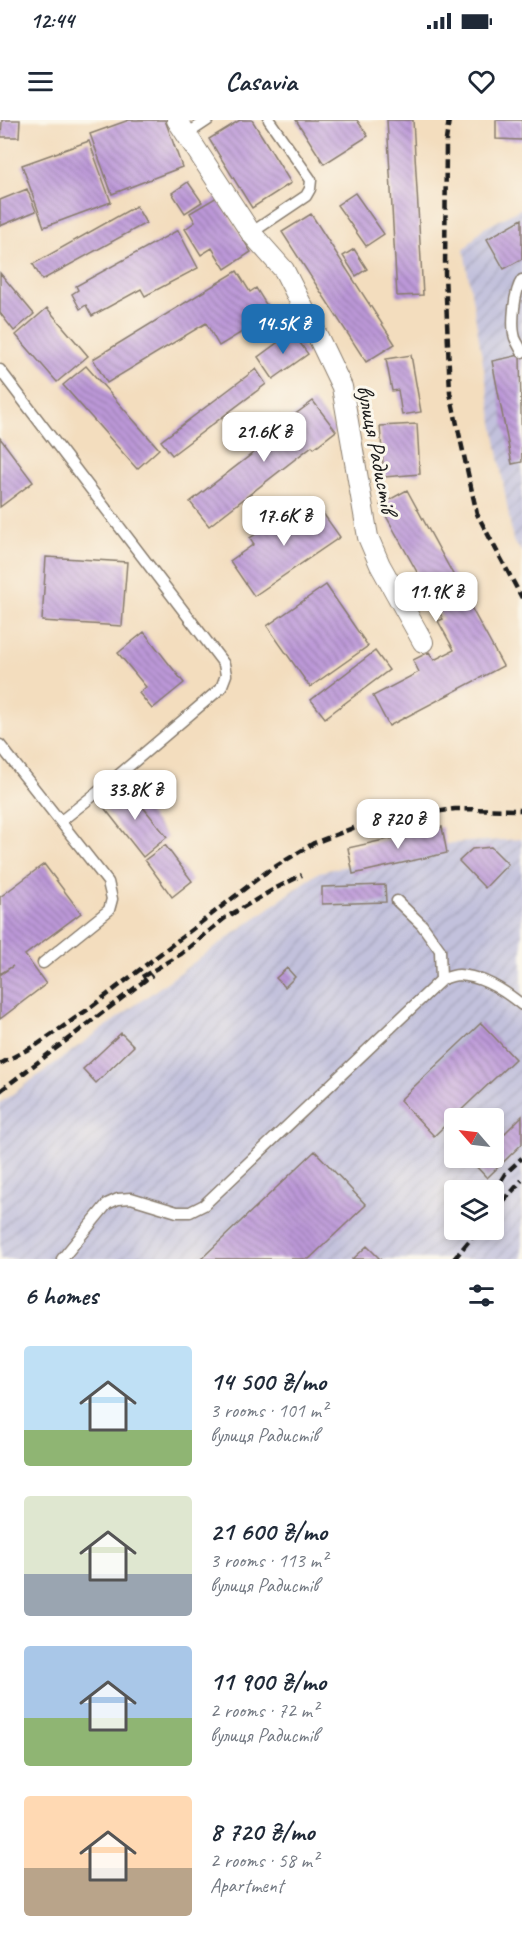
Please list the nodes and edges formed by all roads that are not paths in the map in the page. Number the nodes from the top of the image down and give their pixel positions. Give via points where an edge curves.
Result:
1 (208, 120) edge
2 (270, 120) edge
3 (182, 127) edge
4 (251, 233) junction
5 (522, 279) edge
6 (522, 352) edge
7 (0, 370) edge
8 (423, 642) dead end
9 (0, 745) edge
10 (61, 821) junction
11 (397, 901) dead end
12 (43, 963) dead end
13 (441, 980) junction
14 (522, 1005) edge
15 (62, 1259) edge

1 - 3 lane
2 - 4 lane via 311,180 310,189 306,196
3 - 4 street, вулиця Радистів
4 - 8 street, вулиця Радистів via 284,270 342,387 368,537
5 - 6 lane via 513,327
7 - 10 lane via 224,664 226,675 221,688
9 - 10 lane
10 - 12 lane via 108,882 112,899 109,910
11 - 13 lane via 440,950
13 - 14 lane via 457,975 475,978 505,991
13 - 15 lane via 204,1205 190,1212 177,1212 131,1198 118,1199 107,1204

